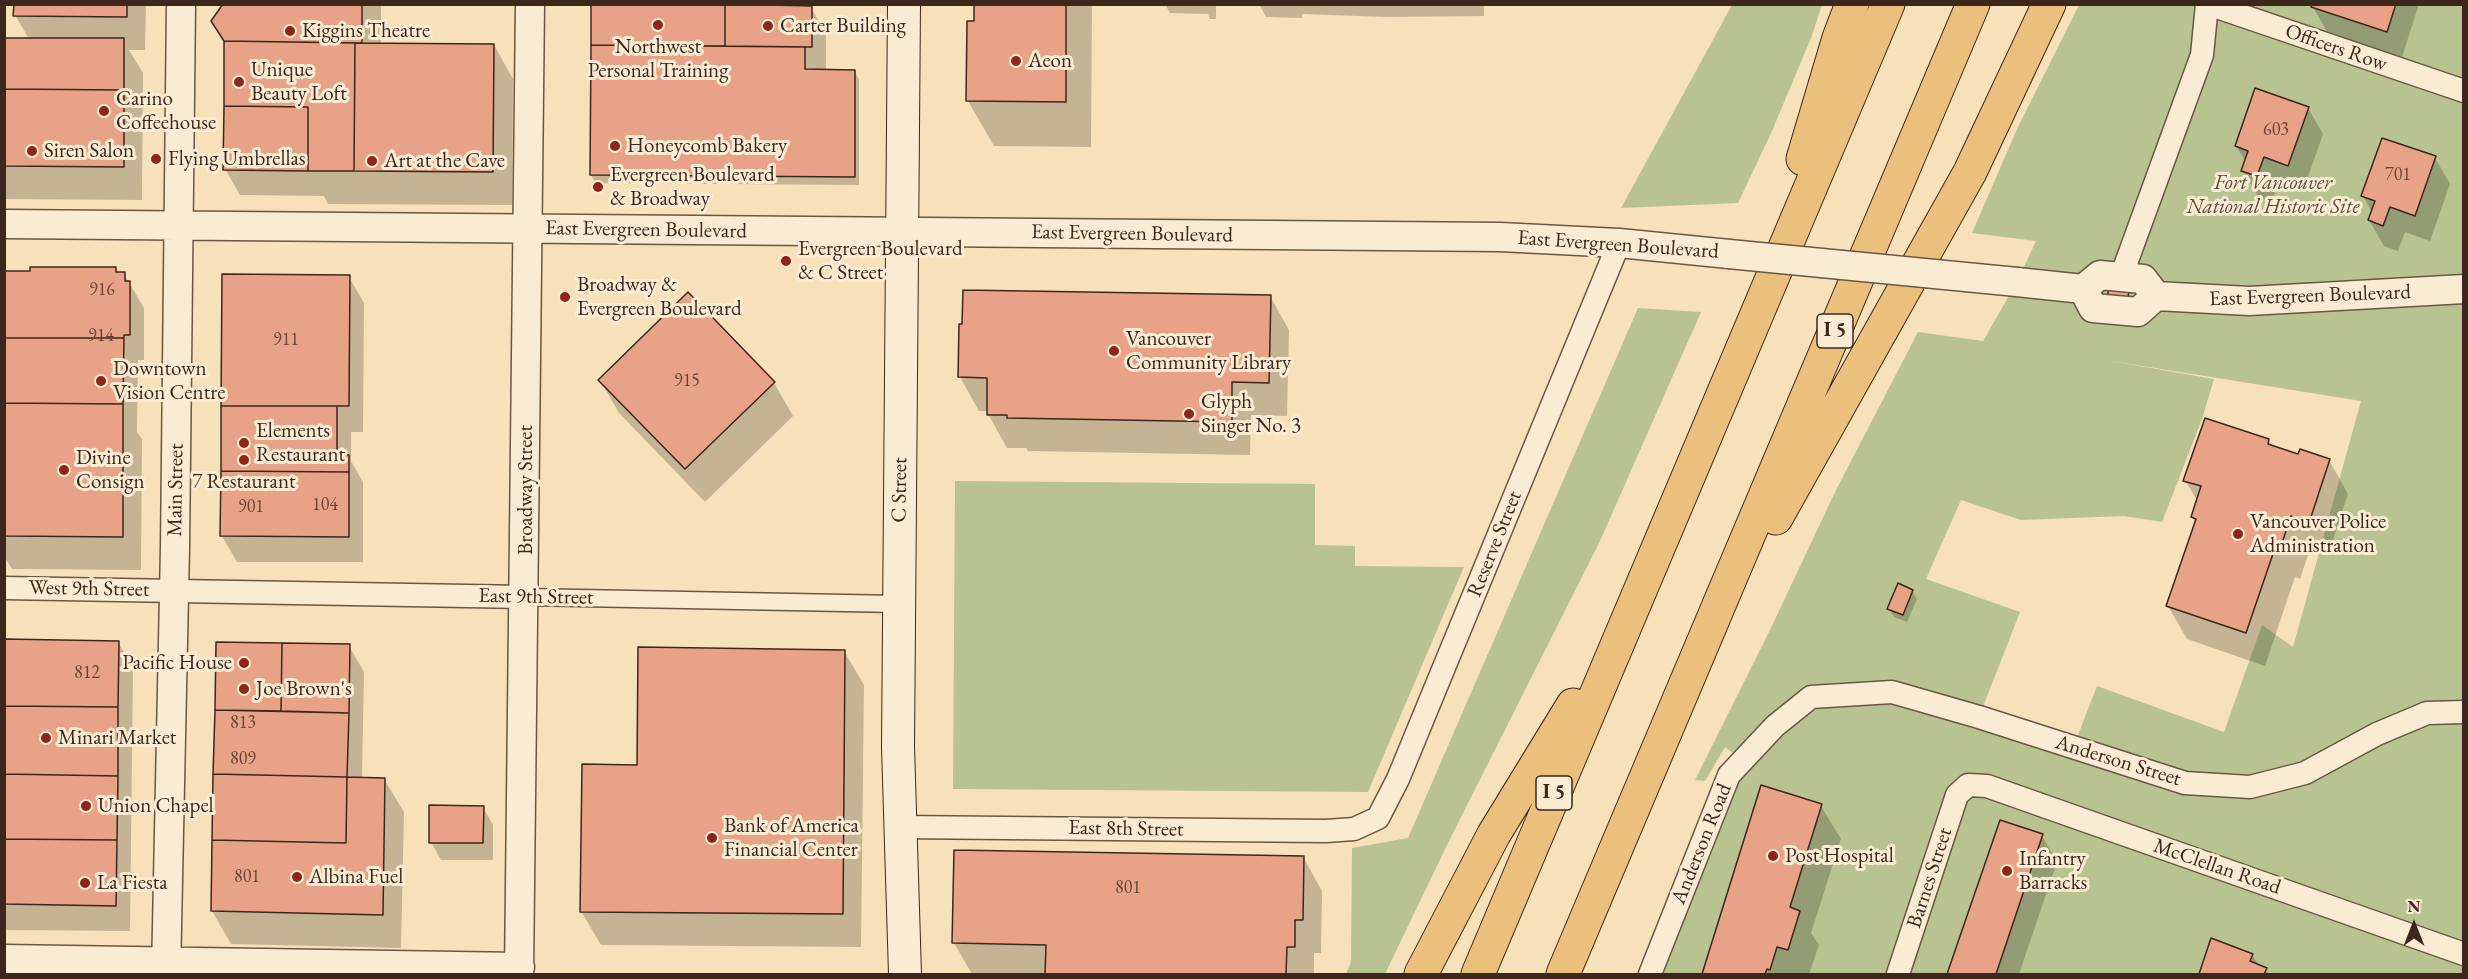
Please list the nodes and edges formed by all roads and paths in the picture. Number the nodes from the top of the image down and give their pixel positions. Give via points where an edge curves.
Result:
1 (181, 4) edge
2 (530, 4) edge
3 (904, 4) edge
4 (1852, 4) edge
5 (1888, 4) edge
6 (1973, 4) edge
7 (2049, 4) edge
8 (2207, 4) edge
9 (2463, 91) edge
10 (4, 224) edge
11 (179, 227) junction
12 (527, 228) junction
13 (902, 232) junction
14 (1619, 243) junction
15 (2121, 277) junction
16 (2083, 289) junction
17 (2463, 290) edge
18 (2156, 296) junction
19 (1754, 322) junction
20 (4, 588) edge
21 (174, 591) junction
22 (525, 597) junction
23 (898, 604) junction
24 (1631, 611) junction
25 (1697, 658) junction
26 (2463, 712) edge
27 (1775, 726) joint
28 (1968, 785) joint
29 (899, 827) junction
30 (1354, 829) joint
31 (2463, 954) edge
32 (4, 959) edge
33 (166, 968) edge
34 (520, 971) edge
35 (905, 975) edge
36 (1421, 975) edge
37 (1478, 975) edge
38 (1563, 975) edge
39 (1650, 975) edge
40 (1899, 975) edge

1 - 11 street, Main Street
2 - 12 street, Broadway Street
3 - 13 main road, C Street
4 - 19 highway
5 - 19 highway, I 5
6 - 25 highway, I 5
7 - 25 highway via 1970,172
8 - 9 street, Officers Row
8 - 15 street via 2202,55
10 - 11 street, East Evergreen Boulevard
11 - 12 street, East Evergreen Boulevard
11 - 21 street, Main Street
12 - 13 street, East Evergreen Boulevard
12 - 22 street, Broadway Street
13 - 14 street, East Evergreen Boulevard via 1500,237
13 - 23 main road, C Street
14 - 16 street, East Evergreen Boulevard, bridge
14 - 30 street, Reserve Street via 1398,779 1378,818
15 - 16 street via 2100,275
15 - 18 street via 2143,279
16 - 18 street via 2093,308 2138,312
17 - 18 street, East Evergreen Boulevard via 2249,301
19 - 24 highway, I 5
20 - 21 street, West 9th Street
21 - 22 street, East 9th Street
21 - 33 street, Main Street
22 - 23 street, East 9th Street
22 - 34 street, Broadway Street
23 - 29 main road, C Street
24 - 36 highway via 1494,834
24 - 37 highway, I 5
25 - 38 highway, I 5
26 - 27 street, Anderson Street via 2427,713 2377,734 2305,773 2250,787 2185,783 1892,692 1811,697
27 - 39 street, Anderson Road via 1729,775
28 - 31 street, McClellan Road via 1987,786
28 - 40 street, Barnes Street via 1957,795
29 - 30 street, East 8th Street
29 - 35 main road, C Street
32 - 33 street
33 - 34 street

